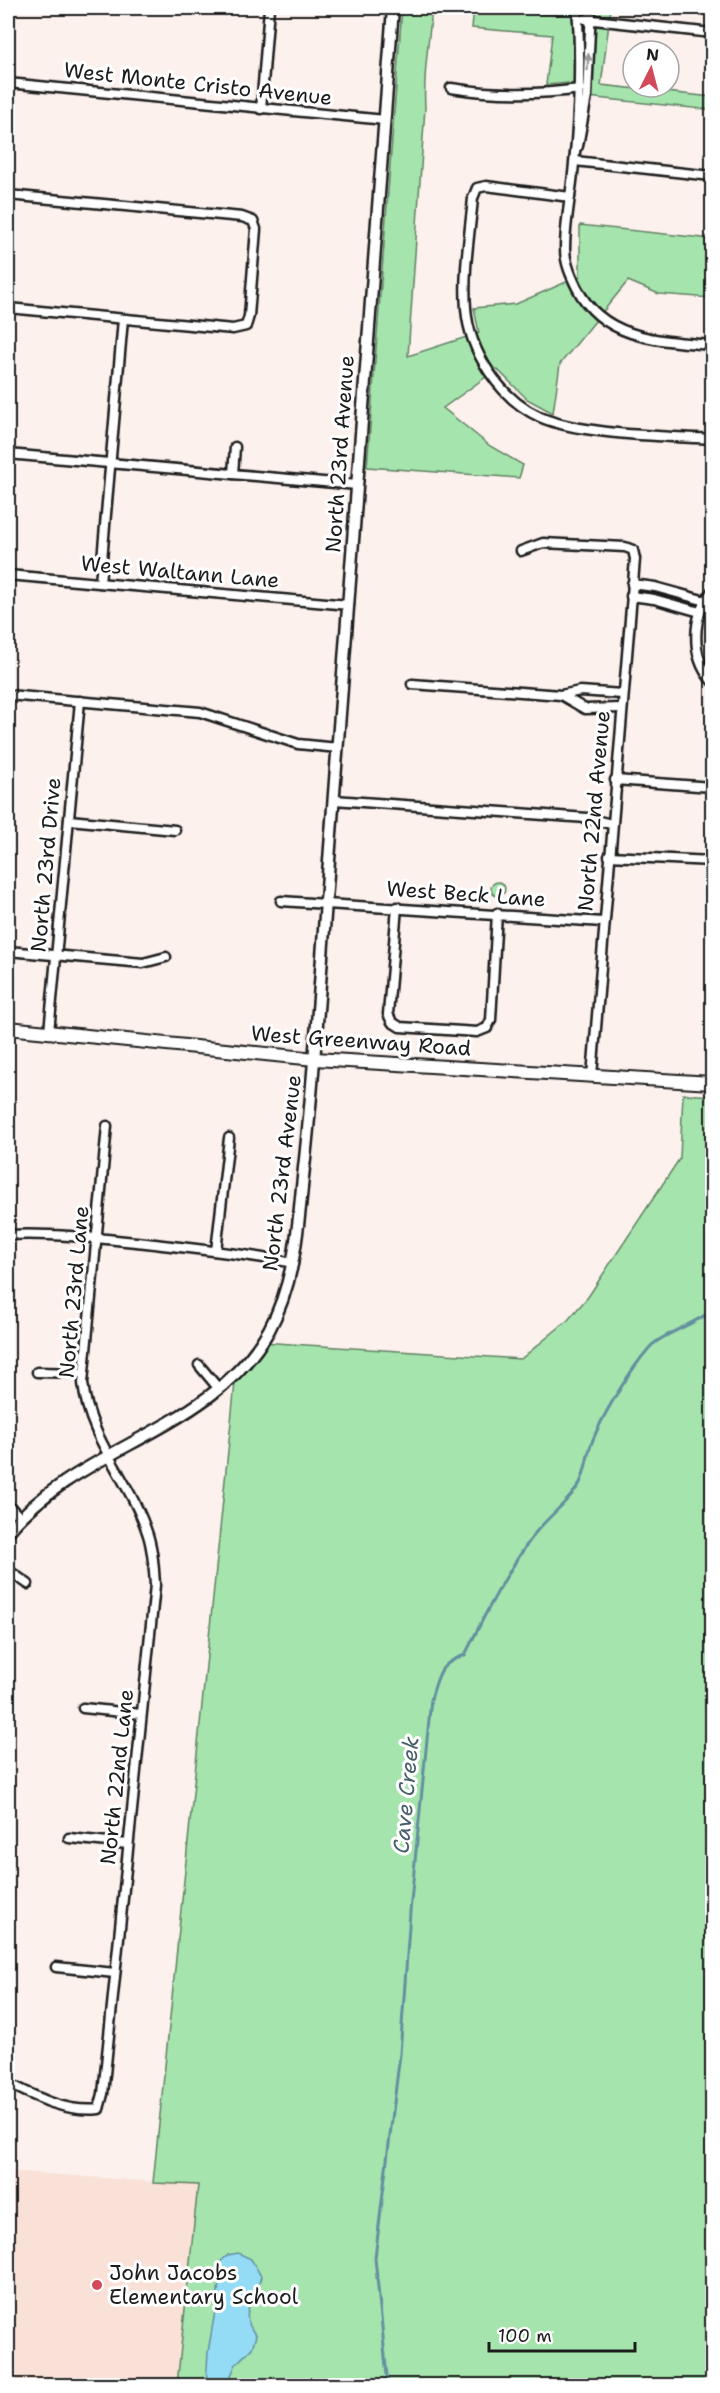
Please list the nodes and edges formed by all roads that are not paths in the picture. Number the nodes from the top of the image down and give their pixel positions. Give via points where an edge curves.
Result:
1 (269, 8) edge
2 (393, 8) edge
3 (577, 8) edge
4 (591, 8) edge
5 (578, 18) junction
6 (590, 19) junction
7 (712, 33) edge
8 (8, 83) edge
9 (451, 88) dead end
10 (587, 88) junction
11 (577, 89) junction
12 (261, 109) junction
13 (385, 120) junction
14 (575, 161) junction
15 (712, 176) edge
16 (8, 195) edge
17 (570, 196) junction
18 (8, 308) edge
19 (123, 319) junction
20 (712, 345) edge
21 (712, 439) edge
22 (235, 447) dead end
23 (8, 454) edge
24 (111, 463) junction
25 (233, 474) junction
26 (357, 485) junction
27 (521, 551) dead end
28 (8, 575) edge
29 (100, 583) junction
30 (632, 584) junction
31 (669, 590) junction
32 (712, 591) edge
33 (631, 596) junction
34 (666, 602) junction
35 (349, 605) junction
36 (703, 606) junction
37 (712, 681) edge
38 (412, 684) dead end
39 (587, 691) junction
40 (561, 694) junction
41 (622, 694) junction
42 (8, 695) edge
43 (80, 701) junction
44 (621, 708) junction
45 (585, 709) junction
46 (338, 748) junction
47 (615, 780) junction
48 (712, 787) edge
49 (334, 800) junction
50 (69, 820) junction
51 (611, 824) junction
52 (174, 830) dead end
53 (609, 856) junction
54 (712, 861) edge
55 (281, 901) dead end
56 (326, 903) junction
57 (397, 907) junction
58 (496, 913) junction
59 (603, 922) junction
60 (8, 951) edge
61 (56, 956) junction
62 (166, 957) dead end
63 (8, 1028) edge
64 (49, 1032) junction
65 (315, 1059) junction
66 (592, 1076) junction
67 (712, 1083) edge
68 (107, 1126) dead end
69 (229, 1138) dead end
70 (8, 1235) edge
71 (96, 1238) junction
72 (216, 1251) junction
73 (293, 1263) junction
74 (199, 1365) dead end
75 (37, 1372) dead end
76 (83, 1372) junction
77 (219, 1389) junction
78 (109, 1457) junction
79 (8, 1505) edge
80 (21, 1517) junction
81 (8, 1532) edge
82 (8, 1570) edge
83 (28, 1584) dead end
84 (83, 1708) dead end
85 (141, 1714) junction
86 (69, 1838) dead end
87 (128, 1844) junction
88 (56, 1967) dead end
89 (115, 1973) junction
90 (8, 2083) edge

1 - 12 street
2 - 13 street, North 23rd Avenue
3 - 5 street
4 - 6 street
5 - 6 street
5 - 11 street
6 - 7 street
10 -> 6 street
8 - 12 street, West Monte Cristo Avenue via 218,101
9 - 11 street via 496,94
10 - 11 street
10 - 14 street via 584,125
11 - 14 street
12 - 13 street, West Monte Cristo Avenue
13 - 26 street, North 23rd Avenue
14 - 15 street
14 - 17 street
16 - 19 street via 253,220 256,229 246,327
17 - 20 street via 565,251 583,300 621,330 653,340
17 - 21 street via 477,188 473,198 466,308 471,334 487,369 510,396 539,417 575,428
18 - 19 street
19 - 24 street
22 - 25 street
23 - 24 street
24 - 25 street
24 - 29 street
25 - 26 street
26 - 35 street, North 23rd Avenue
27 - 30 street, North 22nd Avenue via 543,543 633,550
28 - 29 street, West Waltann Lane
29 - 35 street, West Waltann Lane
30 - 31 street
30 - 33 street, North 22nd Avenue
31 - 34 street
31 - 36 street
32 - 36 street
33 - 34 street
33 - 41 street, North 22nd Avenue
34 - 36 street
35 - 46 street, North 23rd Avenue
36 - 37 street via 696,633 699,654
38 - 40 street
39 - 40 street
39 - 41 street
39 - 45 street
40 - 45 street
41 - 44 street, North 22nd Avenue
42 - 43 street
43 - 46 street via 200,712 297,744
43 - 50 street, North 23rd Drive
44 - 45 street
44 - 47 street, North 22nd Avenue
46 - 49 street, North 23rd Avenue
47 - 48 street
47 - 51 street, North 22nd Avenue
49 - 51 street via 588,818
49 - 56 street, North 23rd Avenue
50 - 52 street
50 - 61 street, North 23rd Drive
51 - 53 street, North 22nd Avenue
53 - 54 street
53 - 59 street, North 22nd Avenue
55 - 56 street
56 - 57 street, West Beck Lane
56 - 65 street, North 23rd Avenue
57 - 58 street, West Beck Lane
57 - 58 street via 388,1014 392,1022 400,1027 477,1032 487,1028 490,1020
58 - 59 street, West Beck Lane
59 - 66 street, North 22nd Avenue
60 - 61 street
61 - 62 street via 143,963
61 - 64 street, North 23rd Drive
63 - 64 main road, West Greenway Road
64 - 65 main road, West Greenway Road
65 - 66 main road, West Greenway Road
65 - 73 street, North 23rd Avenue
66 - 67 main road, West Greenway Road
68 - 71 street, North 23rd Lane
69 - 72 street
70 - 71 street
71 - 72 street
71 - 76 street, North 23rd Lane
72 - 73 street
73 - 77 street, North 23rd Avenue via 287,1288 267,1332 250,1357
74 - 77 street
75 - 76 street
76 - 78 street, North 23rd Lane via 89,1415
77 - 78 street, North 23rd Avenue
78 - 80 street, North 23rd Avenue via 53,1489
78 - 85 street, North 22nd Lane via 148,1534 154,1568
79 - 80 street
80 - 81 street, North 23rd Avenue
82 - 83 street
84 - 85 street
85 - 87 street, North 22nd Lane
86 - 87 street
87 - 89 street, North 22nd Lane
88 - 89 street
89 - 90 street, North 22nd Lane via 99,2109 84,2111 63,2106

